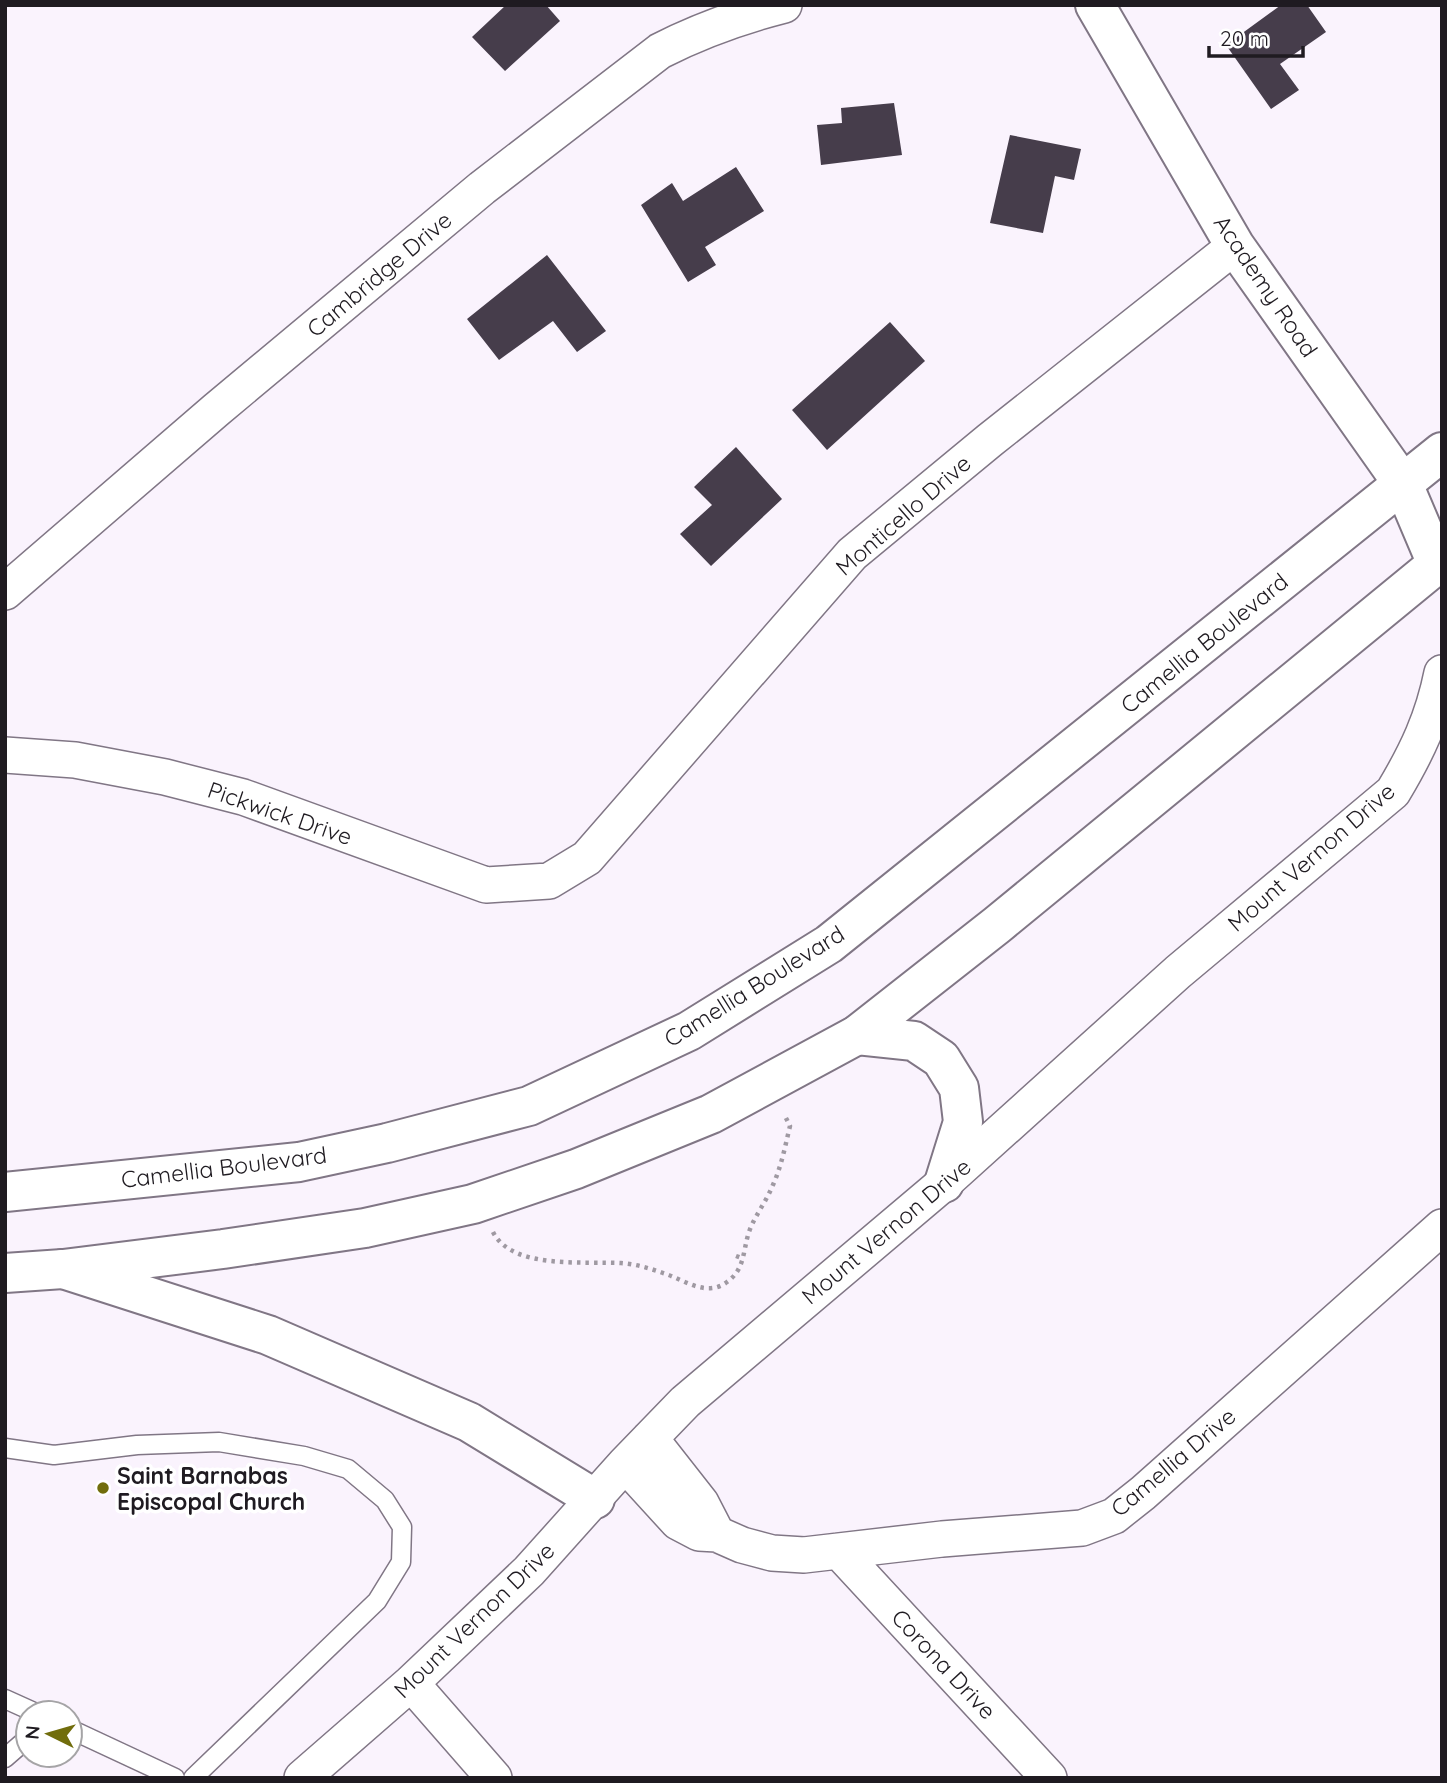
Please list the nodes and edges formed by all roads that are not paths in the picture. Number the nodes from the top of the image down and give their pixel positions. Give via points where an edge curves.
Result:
1 (784, 5) edge
2 (1095, 5) edge
3 (1235, 246) junction
4 (1442, 452) edge
5 (1403, 484) junction
6 (1441, 566) edge
7 (5, 592) edge
8 (1442, 673) edge
9 (5, 755) edge
10 (549, 881) joint
11 (857, 1035) junction
12 (944, 1184) junction
13 (5, 1192) edge
14 (1442, 1227) edge
15 (63, 1269) junction
16 (5, 1273) edge
17 (650, 1438) junction
18 (5, 1448) edge
19 (625, 1464) junction
20 (595, 1499) junction
21 (717, 1534) junction
22 (839, 1551) junction
23 (411, 1683) junction
24 (84, 1736) edge
25 (175, 1778) edge
26 (193, 1778) edge
27 (302, 1778) edge
28 (494, 1778) edge
29 (1049, 1778) edge

1 - 7 street, Cambridge Drive via 690,36 660,51 482,188
2 - 3 main road, Academy Road
3 - 5 main road, Academy Road
3 - 10 street, Monticello Drive via 852,554 587,858
4 - 5 main road, Camellia Boulevard
5 - 6 main road, Academy Road
5 - 13 main road, Camellia Boulevard via 829,944 688,1031 529,1105 387,1143 299,1162
6 - 11 main road
8 - 12 street, Mount Vernon Drive via 1436,705 1393,792 1178,972
9 - 10 street, Pickwick Drive via 75,760 243,797 486,885
11 - 12 main road via 914,1041 941,1059 959,1088 963,1122
11 - 15 main road via 712,1114 473,1204 365,1228
12 - 17 street, Mount Vernon Drive via 685,1402
14 - 22 street, Camellia Drive via 1114,1516 1082,1528
15 - 16 main road
15 - 20 main road via 268,1335 469,1422
17 - 19 street, Mount Vernon Drive
17 - 21 street via 701,1503
18 - 26 lane via 54,1455 136,1445 219,1442 304,1456 348,1469 385,1500 401,1527 401,1562 377,1601
19 - 20 street, Mount Vernon Drive
19 - 21 street, Camellia Drive via 678,1522 699,1533
20 - 23 street, Mount Vernon Drive via 529,1571
21 - 22 street, Camellia Drive via 772,1553
22 - 29 street, Corona Drive
23 - 27 street, Mount Vernon Drive
23 - 28 street
24 - 25 lane

